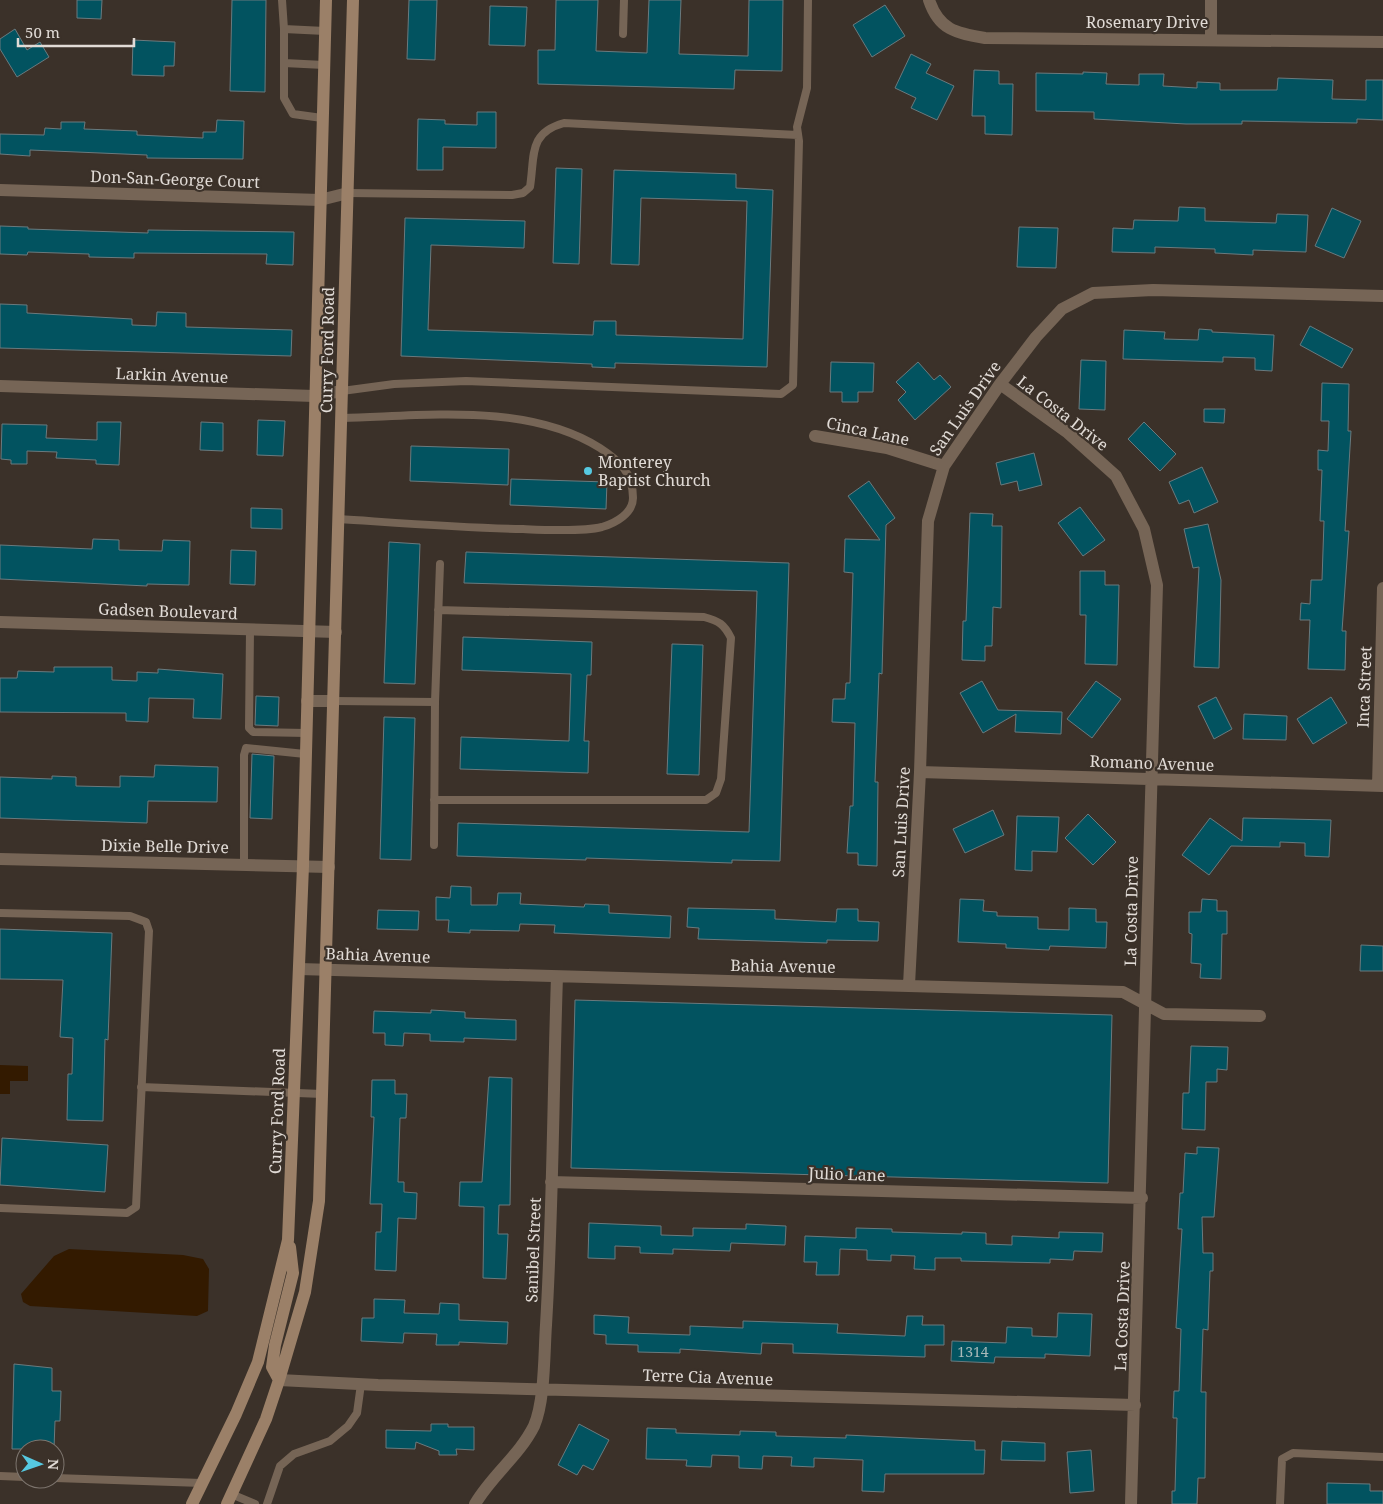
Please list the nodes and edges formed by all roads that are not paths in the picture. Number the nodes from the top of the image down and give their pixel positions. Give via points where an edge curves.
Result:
1 (282, 0) edge
2 (326, 0) edge
3 (353, 0) edge
4 (624, 0) edge
5 (808, 0) edge
6 (929, 0) edge
7 (1211, 0) edge
8 (284, 29) junction
9 (325, 31) junction
10 (623, 34) dead end
11 (1211, 39) junction
12 (1383, 42) edge
13 (284, 63) junction
14 (324, 65) junction
15 (322, 118) junction
16 (798, 135) junction
17 (0, 190) edge
18 (348, 193) junction
19 (320, 200) junction
20 (1383, 296) edge
21 (1000, 384) junction
22 (0, 386) edge
23 (342, 391) junction
24 (314, 396) junction
25 (342, 418) junction
26 (815, 436) dead end
27 (944, 466) junction
28 (338, 519) junction
29 (440, 564) dead end
30 (1383, 588) edge
31 (438, 610) junction
32 (0, 622) edge
33 (250, 630) junction
34 (308, 632) junction
35 (336, 632) junction
36 (306, 701) junction
37 (334, 702) junction
38 (435, 702) junction
39 (306, 733) junction
40 (305, 754) junction
41 (920, 772) junction
42 (1151, 779) junction
43 (1380, 786) edge
44 (434, 800) junction
45 (434, 845) dead end
46 (0, 859) edge
47 (244, 864) junction
48 (303, 866) junction
49 (330, 867) junction
50 (0, 913) edge
51 (299, 969) junction
52 (326, 969) junction
53 (557, 977) junction
54 (909, 985) junction
55 (1146, 1004) junction
56 (1260, 1016) dead end
57 (141, 1087) junction
58 (294, 1093) junction
59 (322, 1094) junction
60 (551, 1182) junction
61 (1142, 1198) junction
62 (0, 1208) edge
63 (288, 1240) junction
64 (280, 1380) junction
65 (361, 1384) junction
66 (542, 1389) junction
67 (1135, 1405) junction
68 (1383, 1457) edge
69 (0, 1476) edge
70 (15, 1477) edge
71 (65, 1478) edge
72 (202, 1483) junction
73 (229, 1499) edge
74 (192, 1504) edge
75 (255, 1504) edge
76 (267, 1504) edge
77 (475, 1504) edge
78 (1131, 1504) edge
79 (1280, 1504) edge

1 - 8 lane
2 - 9 main road, Curry Ford Road
3 - 18 main road, Curry Ford Road
4 - 10 lane
5 - 16 lane via 807,88 796,127
6 - 11 street, Rosemary Drive via 935,16 958,33 985,38
7 - 11 street
8 - 9 lane
8 - 13 lane
9 - 14 main road, Curry Ford Road
11 - 12 street, Rosemary Drive
13 - 14 lane
13 - 15 lane via 284,98 293,114
14 - 15 main road, Curry Ford Road
15 - 19 main road, Curry Ford Road
16 - 18 lane via 564,123 543,131 536,142 530,187 523,193
16 - 23 lane via 793,385 781,394 466,381 394,384
17 - 19 street, Don-San-George Court
18 - 19 street, Don-San-George Court
18 - 23 main road, Curry Ford Road
19 - 24 main road, Curry Ford Road
20 - 21 street, San Luis Drive via 1152,290 1093,293 1062,309
21 - 27 street, San Luis Drive
21 - 42 street, La Costa Drive via 1068,433 1116,476 1144,528 1157,585
22 - 24 street, Larkin Avenue
23 - 24 street, Larkin Avenue
23 - 25 main road, Curry Ford Road
24 - 34 main road, Curry Ford Road
25 - 28 main road, Curry Ford Road
25 - 28 lane via 489,416 550,425 587,440 618,460 630,475 633,501 628,513 601,527 549,530
26 - 27 street, Cinca Lane via 887,448
27 - 41 street, San Luis Drive via 928,521
28 - 35 main road, Curry Ford Road
29 - 31 lane
30 - 43 street, Inca Street
31 - 38 lane
31 - 44 lane via 704,618 719,621 730,638 721,778 716,794 706,800
32 - 33 street, Gadsen Boulevard
33 - 34 street, Gadsen Boulevard
33 - 39 lane via 249,728 253,732
34 - 35 street, Gadsen Boulevard
34 - 36 main road, Curry Ford Road
35 - 37 main road, Curry Ford Road
36 - 37 street
36 - 39 main road, Curry Ford Road
37 - 38 lane
37 - 49 main road, Curry Ford Road
38 - 44 lane
39 - 40 main road, Curry Ford Road
40 - 47 lane via 246,748
40 - 48 main road, Curry Ford Road
41 - 42 street, Romano Avenue
41 - 54 street, San Luis Drive
42 - 43 street, Romano Avenue
42 - 55 street, La Costa Drive
44 - 45 lane
46 - 47 street, Dixie Belle Drive
47 - 48 street, Dixie Belle Drive
48 - 49 street, Dixie Belle Drive
48 - 51 main road, Curry Ford Road
49 - 52 main road, Curry Ford Road
50 - 57 lane via 130,916 146,922 149,931
51 - 52 street, Bahia Avenue
51 - 58 main road, Curry Ford Road
52 - 53 street, Bahia Avenue
52 - 59 main road, Curry Ford Road
53 - 54 street, Bahia Avenue
53 - 60 street, Sanibel Street
54 - 55 street, Bahia Avenue via 1123,992
55 - 56 street, Bahia Avenue via 1164,1014
55 - 61 street, La Costa Drive
57 - 58 lane
57 - 62 lane via 136,1207 127,1213
58 - 59 lane
58 - 63 main road, Curry Ford Road
59 - 64 main road, Curry Ford Road via 319,1201 305,1292
60 - 61 street, Julio Lane
60 - 66 street, Sanibel Street
61 - 67 street, La Costa Drive
63 - 64 main road via 293,1273 272,1367
63 - 72 main road, Curry Ford Road via 258,1362
64 - 65 street, Terre Cia Avenue
64 - 73 main road, Curry Ford Road
65 - 66 street, Terre Cia Avenue
65 - 76 lane via 357,1413 348,1426 330,1441 294,1454 280,1466
66 - 67 street, Terre Cia Avenue
66 - 77 street, Sanibel Street via 535,1424 517,1454
67 - 78 street, La Costa Drive
68 - 79 lane via 1293,1453 1282,1459
69 - 70 lane
71 - 72 lane
72 - 74 main road, Curry Ford Road
73 - 75 lane

